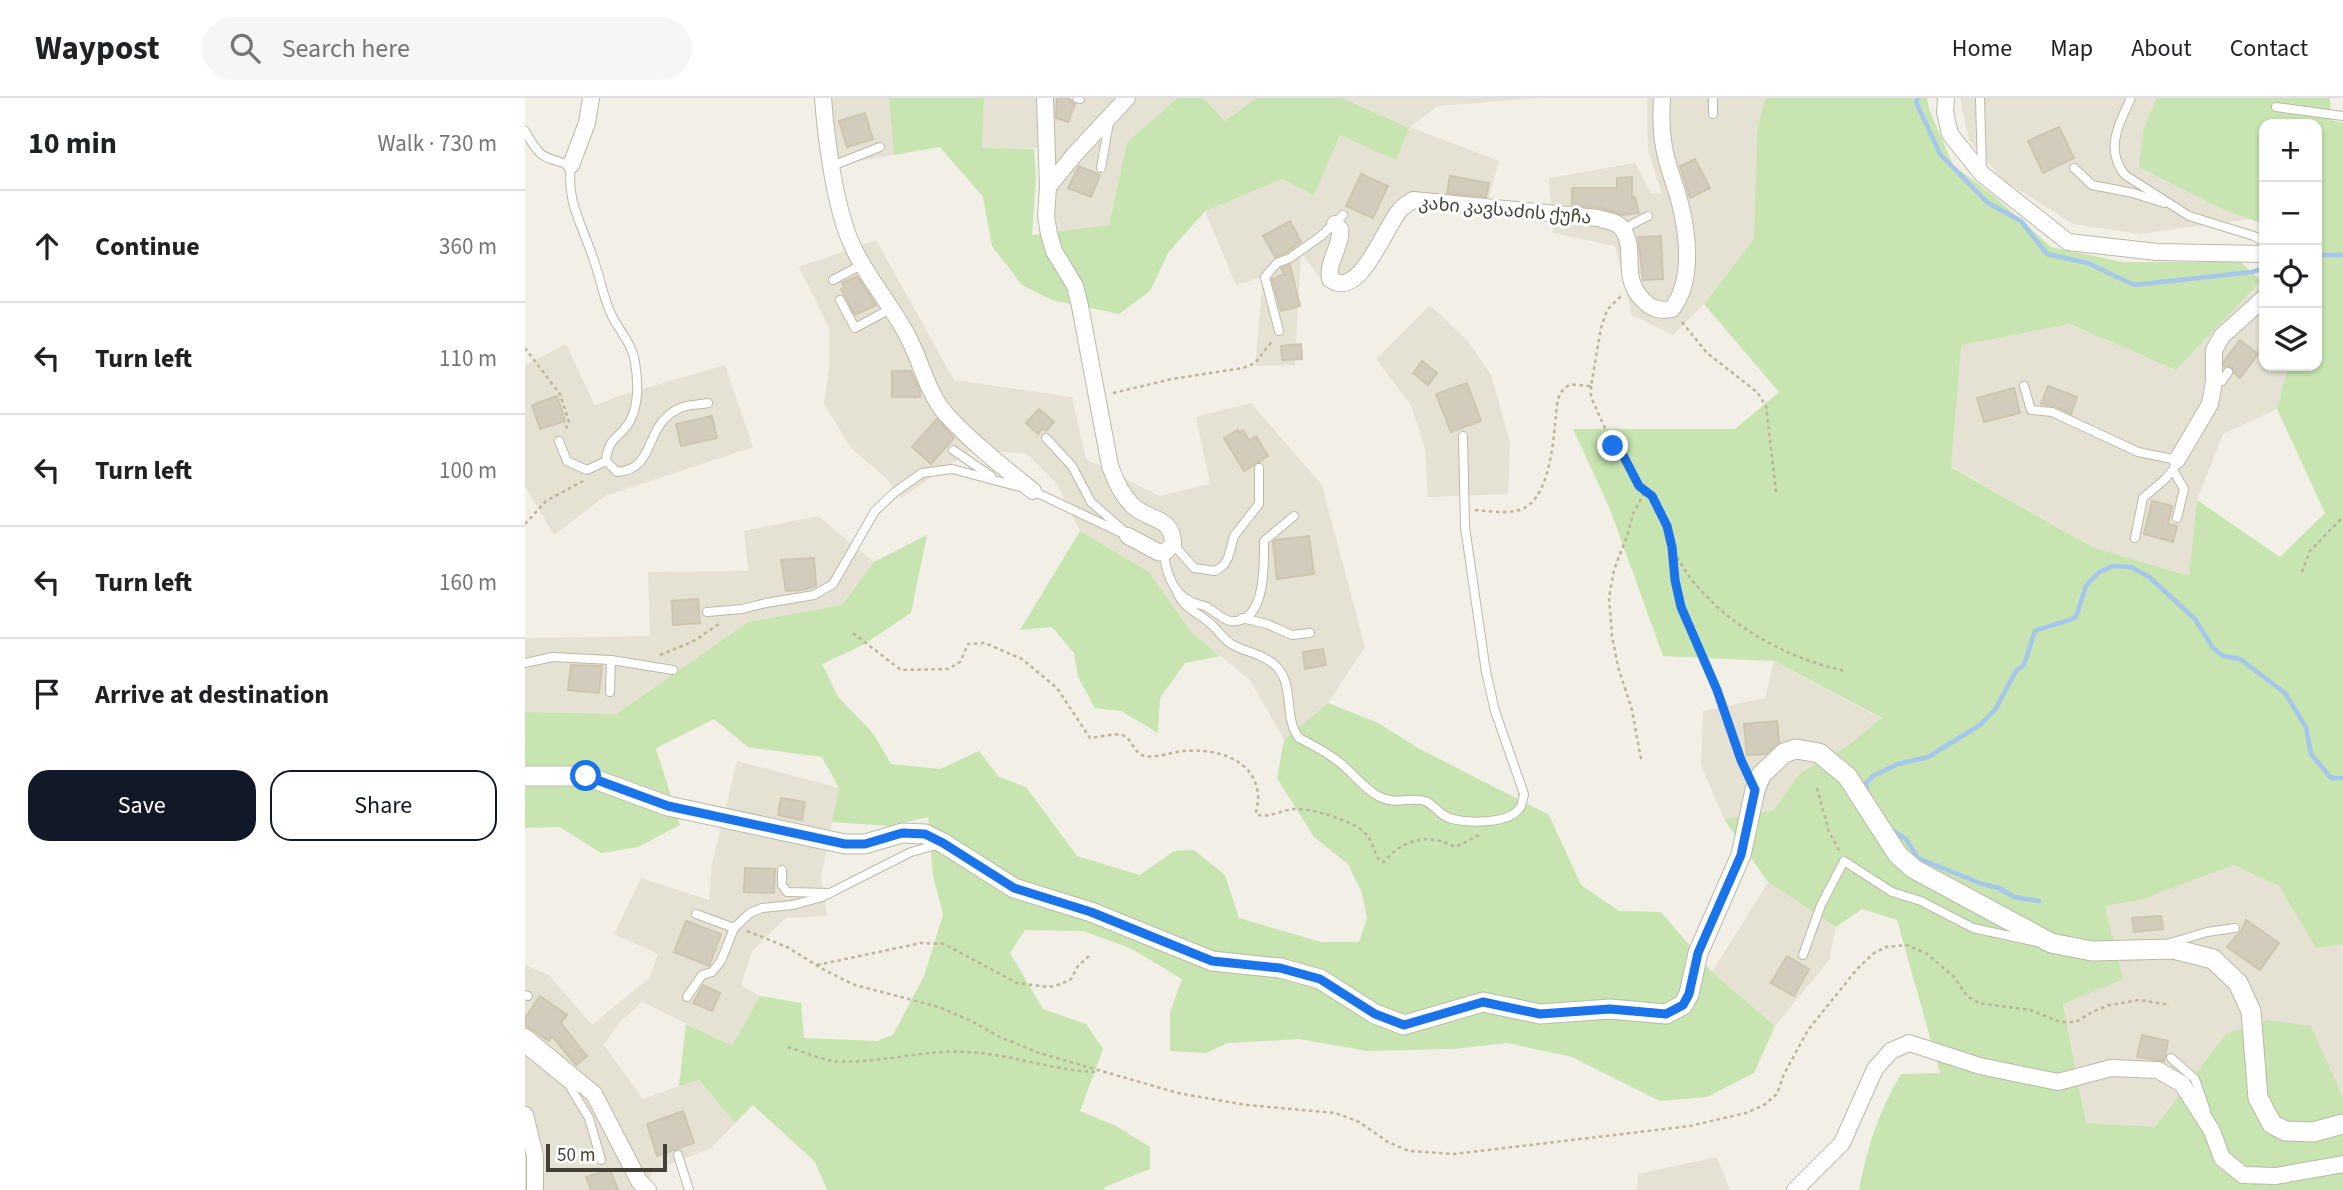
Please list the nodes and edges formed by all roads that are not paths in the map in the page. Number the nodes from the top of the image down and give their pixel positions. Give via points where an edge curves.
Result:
1 (591, 98) edge
2 (823, 98) edge
3 (1045, 98) edge
4 (1126, 98) edge
5 (1662, 98) edge
6 (1713, 98) edge
7 (1946, 98) edge
8 (1980, 98) edge
9 (2130, 100) dead end
10 (2276, 107) dead end
11 (1713, 114) dead end
12 (1110, 115) junction
13 (2343, 116) edge
14 (525, 131) edge
15 (880, 147) dead end
16 (571, 165) junction
17 (832, 166) junction
18 (1101, 168) dead end
19 (2074, 168) dead end
20 (1982, 174) junction
21 (1048, 187) junction
22 (2174, 207) junction
23 (1648, 216) dead end
24 (1339, 219) joint
25 (1623, 229) junction
26 (2259, 239) edge
27 (2259, 254) edge
28 (863, 264) junction
29 (832, 280) dead end
30 (840, 300) dead end
31 (2259, 303) edge
32 (892, 308) junction
33 (1279, 331) road end
34 (2228, 373) dead end
35 (2214, 382) junction
36 (2024, 386) dead end
37 (708, 404) dead end
38 (1463, 436) dead end
39 (1045, 438) dead end
40 (559, 441) road end
41 (953, 450) dead end
42 (609, 463) junction
43 (2175, 465) junction
44 (1259, 468) dead end
45 (995, 479) junction
46 (1033, 491) junction
47 (1294, 516) dead end
48 (2177, 518) dead end
49 (1128, 536) junction
50 (2135, 538) dead end
51 (1168, 548) junction
52 (1175, 590) junction
53 (707, 612) dead end
54 (1243, 618) junction
55 (1310, 633) dead end
56 (611, 660) junction
57 (525, 663) edge
58 (673, 670) dead end
59 (610, 692) dead end
60 (525, 776) edge
61 (943, 843) junction
62 (782, 870) dead end
63 (831, 892) junction
64 (696, 914) dead end
65 (734, 928) junction
66 (2235, 928) dead end
67 (2051, 943) junction
68 (2151, 950) junction
69 (1803, 954) dead end
70 (687, 997) dead end
71 (525, 1037) edge
72 (525, 1049) edge
73 (2171, 1058) dead end
74 (525, 1115) edge
75 (2343, 1124) edge
76 (2212, 1131) junction
77 (678, 1155) dead end
78 (601, 1160) dead end
79 (2343, 1164) edge
80 (535, 1190) edge
81 (648, 1190) edge
82 (688, 1190) edge
83 (1795, 1190) edge

1 - 16 street
2 - 17 street
3 - 21 street
4 - 12 street
5 - 25 street via 1664,147 1683,217 1686,251 1685,284 1672,309 1649,307 1634,289
6 - 11 lane
7 - 20 street via 1950,134
8 - 20 lane
9 - 22 lane via 2114,138 2119,168
10 - 13 lane
12 - 18 lane
12 - 21 street
14 - 16 lane via 543,157
15 - 17 lane
16 - 42 lane via 572,205 611,314 635,363 635,405 630,421 608,446
17 - 28 street via 841,211
19 - 22 lane via 2092,185
20 - 27 street via 2068,242 2157,252
21 - 51 street via 1049,234 1075,286 1110,466 1130,503 1171,529
22 - 26 lane
23 - 25 lane
24 - 25 street, კახი კავსაძის ქუჩა via 1341,236 1328,268 1330,279 1337,284 1356,277 1400,210 1413,200 1598,218
24 - 33 lane via 1300,252 1277,263 1265,277
28 - 29 lane
28 - 32 street
30 - 32 lane via 855,328
31 - 35 street via 2222,336 2214,350
32 - 46 street via 946,414
34 - 35 lane
35 - 43 street via 2210,404
36 - 43 lane via 2031,410 2052,412
37 - 42 lane via 681,407 663,420 643,461 630,471 617,472
38 - 52 lane via 1472,582 1486,672 1524,794 1521,808 1509,817 1450,819 1428,802 1399,802 1371,792 1343,765 1299,738 1288,689 1275,665 1233,645 1188,610
39 - 49 lane via 1072,466 1091,502
40 - 42 lane via 567,461 587,470
41 - 45 lane
43 - 48 lane via 2183,489
43 - 50 lane via 2143,498
44 - 51 lane via 1259,504 1234,536 1223,566 1215,571 1193,568
45 - 46 lane
45 - 53 lane via 952,469 922,473 875,511 833,584 814,595
46 - 49 lane
47 - 54 lane via 1264,541 1262,590
49 - 51 street via 1158,552
51 - 52 lane via 1165,564
52 - 54 lane via 1230,621
54 - 55 lane via 1292,635
56 - 57 lane via 552,657
56 - 58 lane
56 - 59 lane
60 - 61 street via 586,776 668,806 845,844 865,844 902,833 925,834
61 - 63 lane via 911,852
61 - 67 street via 1014,888 1091,912 1212,961 1280,968 1320,979 1375,1014 1404,1025 1483,1002 1540,1014 1610,1009 1666,1014 1683,1005 1689,994 1698,953 1741,855 1761,775 1784,753 1796,750 1819,753 1847,776 1898,855 1915,869
62 - 63 lane via 787,892
63 - 65 lane via 808,902 762,908
64 - 65 lane
65 - 70 lane via 721,961 712,972 702,975
66 - 68 lane
67 - 68 street via 2092,951
67 - 69 lane via 2027,942 1973,928 1921,901 1892,892 1844,861
68 - 75 street via 2173,949 2213,959 2238,983 2251,1011 2259,1098 2272,1124 2284,1131 2313,1132
71 - 81 street via 594,1094
72 - 78 lane via 569,1085 590,1118
73 - 76 lane via 2195,1079
74 - 80 street via 535,1156
76 - 79 street via 2222,1158 2243,1175 2276,1176
76 - 83 street via 2182,1084 2158,1070 2111,1068 2057,1082 1980,1066 1909,1043 1891,1051 1875,1069 1842,1143
77 - 82 lane

